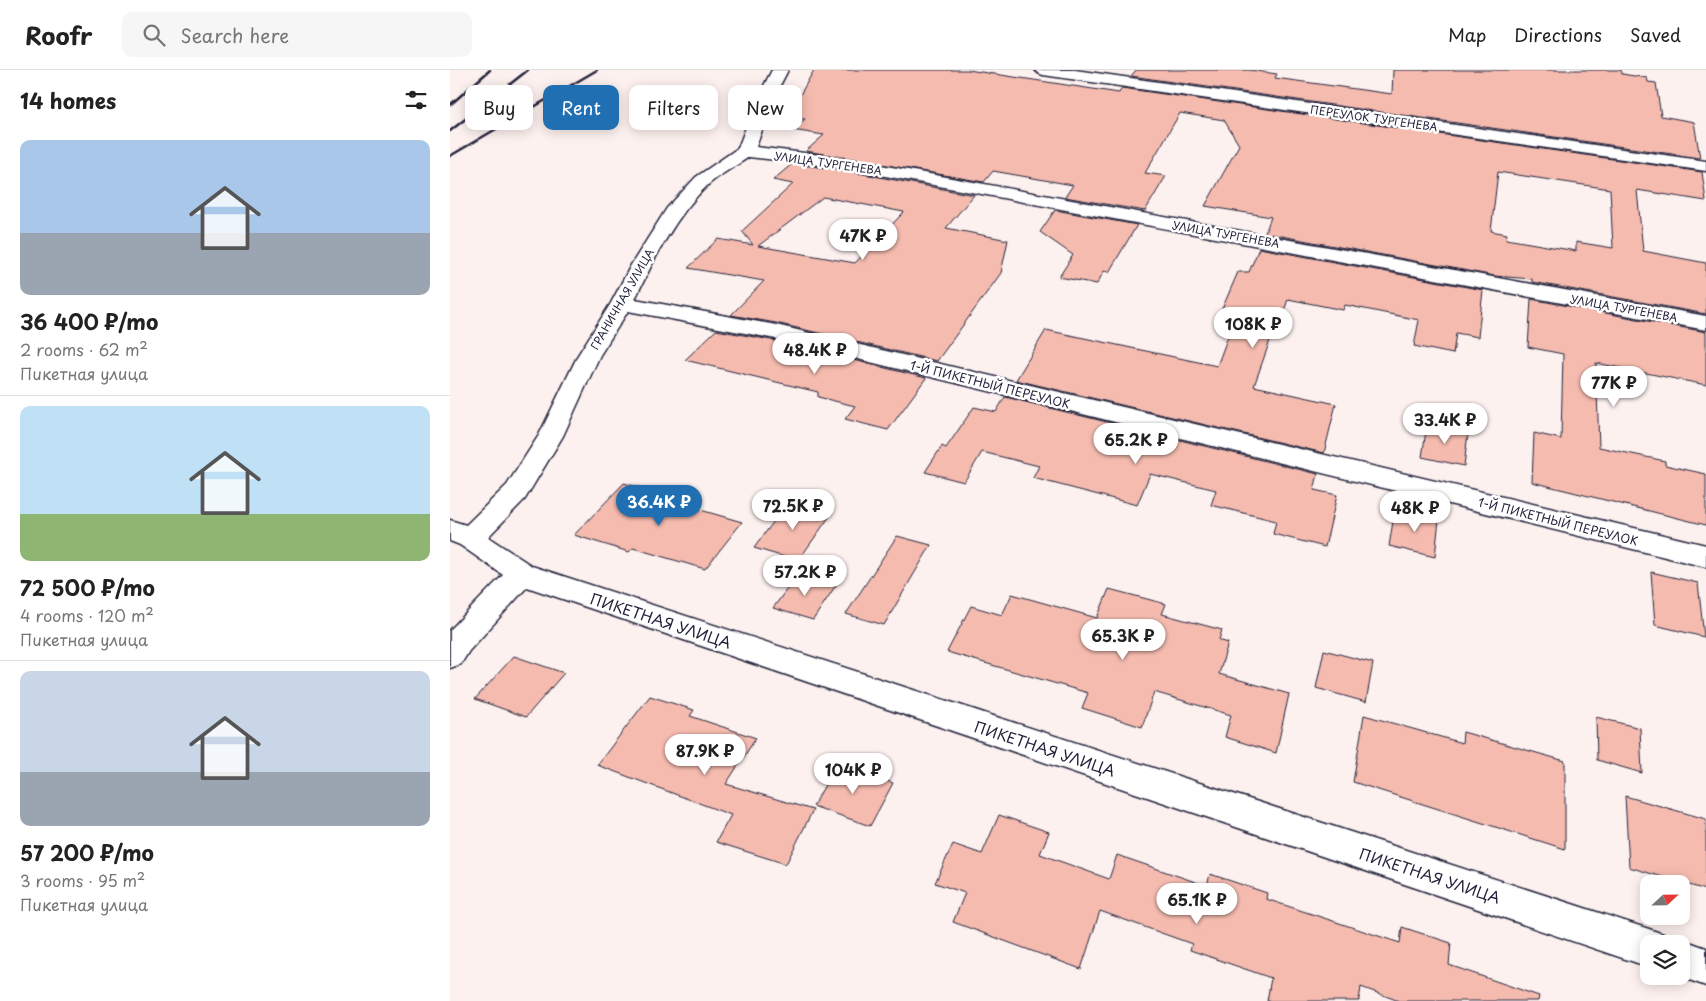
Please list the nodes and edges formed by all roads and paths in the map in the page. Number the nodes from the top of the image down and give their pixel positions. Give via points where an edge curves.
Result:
1 (780, 70) edge
2 (1043, 70) edge
3 (746, 151) junction
4 (1706, 166) edge
5 (622, 303) junction
6 (1706, 323) edge
7 (460, 534) edge
8 (1706, 556) edge
9 (522, 574) junction
10 (450, 655) edge
11 (1640, 945) edge
12 (1690, 961) edge
13 (1706, 966) edge

1 - 3 street via 764,99
2 - 4 street, ПЕРЕУЛОК ТУРГЕНЕВА
3 - 5 street, ГРАНИЧНАЯ УЛИЦА via 702,181 674,212
3 - 6 street, УЛИЦА ТУРГЕНЕВА via 837,162
5 - 7 street, ГРАНИЧНАЯ УЛИЦА via 589,355 551,436 516,492
5 - 8 street, 1-Й ПИКЕТНЫЙ ПЕРЕУЛОК via 776,332
7 - 9 street, ПИКЕТНАЯ УЛИЦА
9 - 10 street via 458,642
9 - 11 street, ПИКЕТНАЯ УЛИЦА
12 - 13 street

